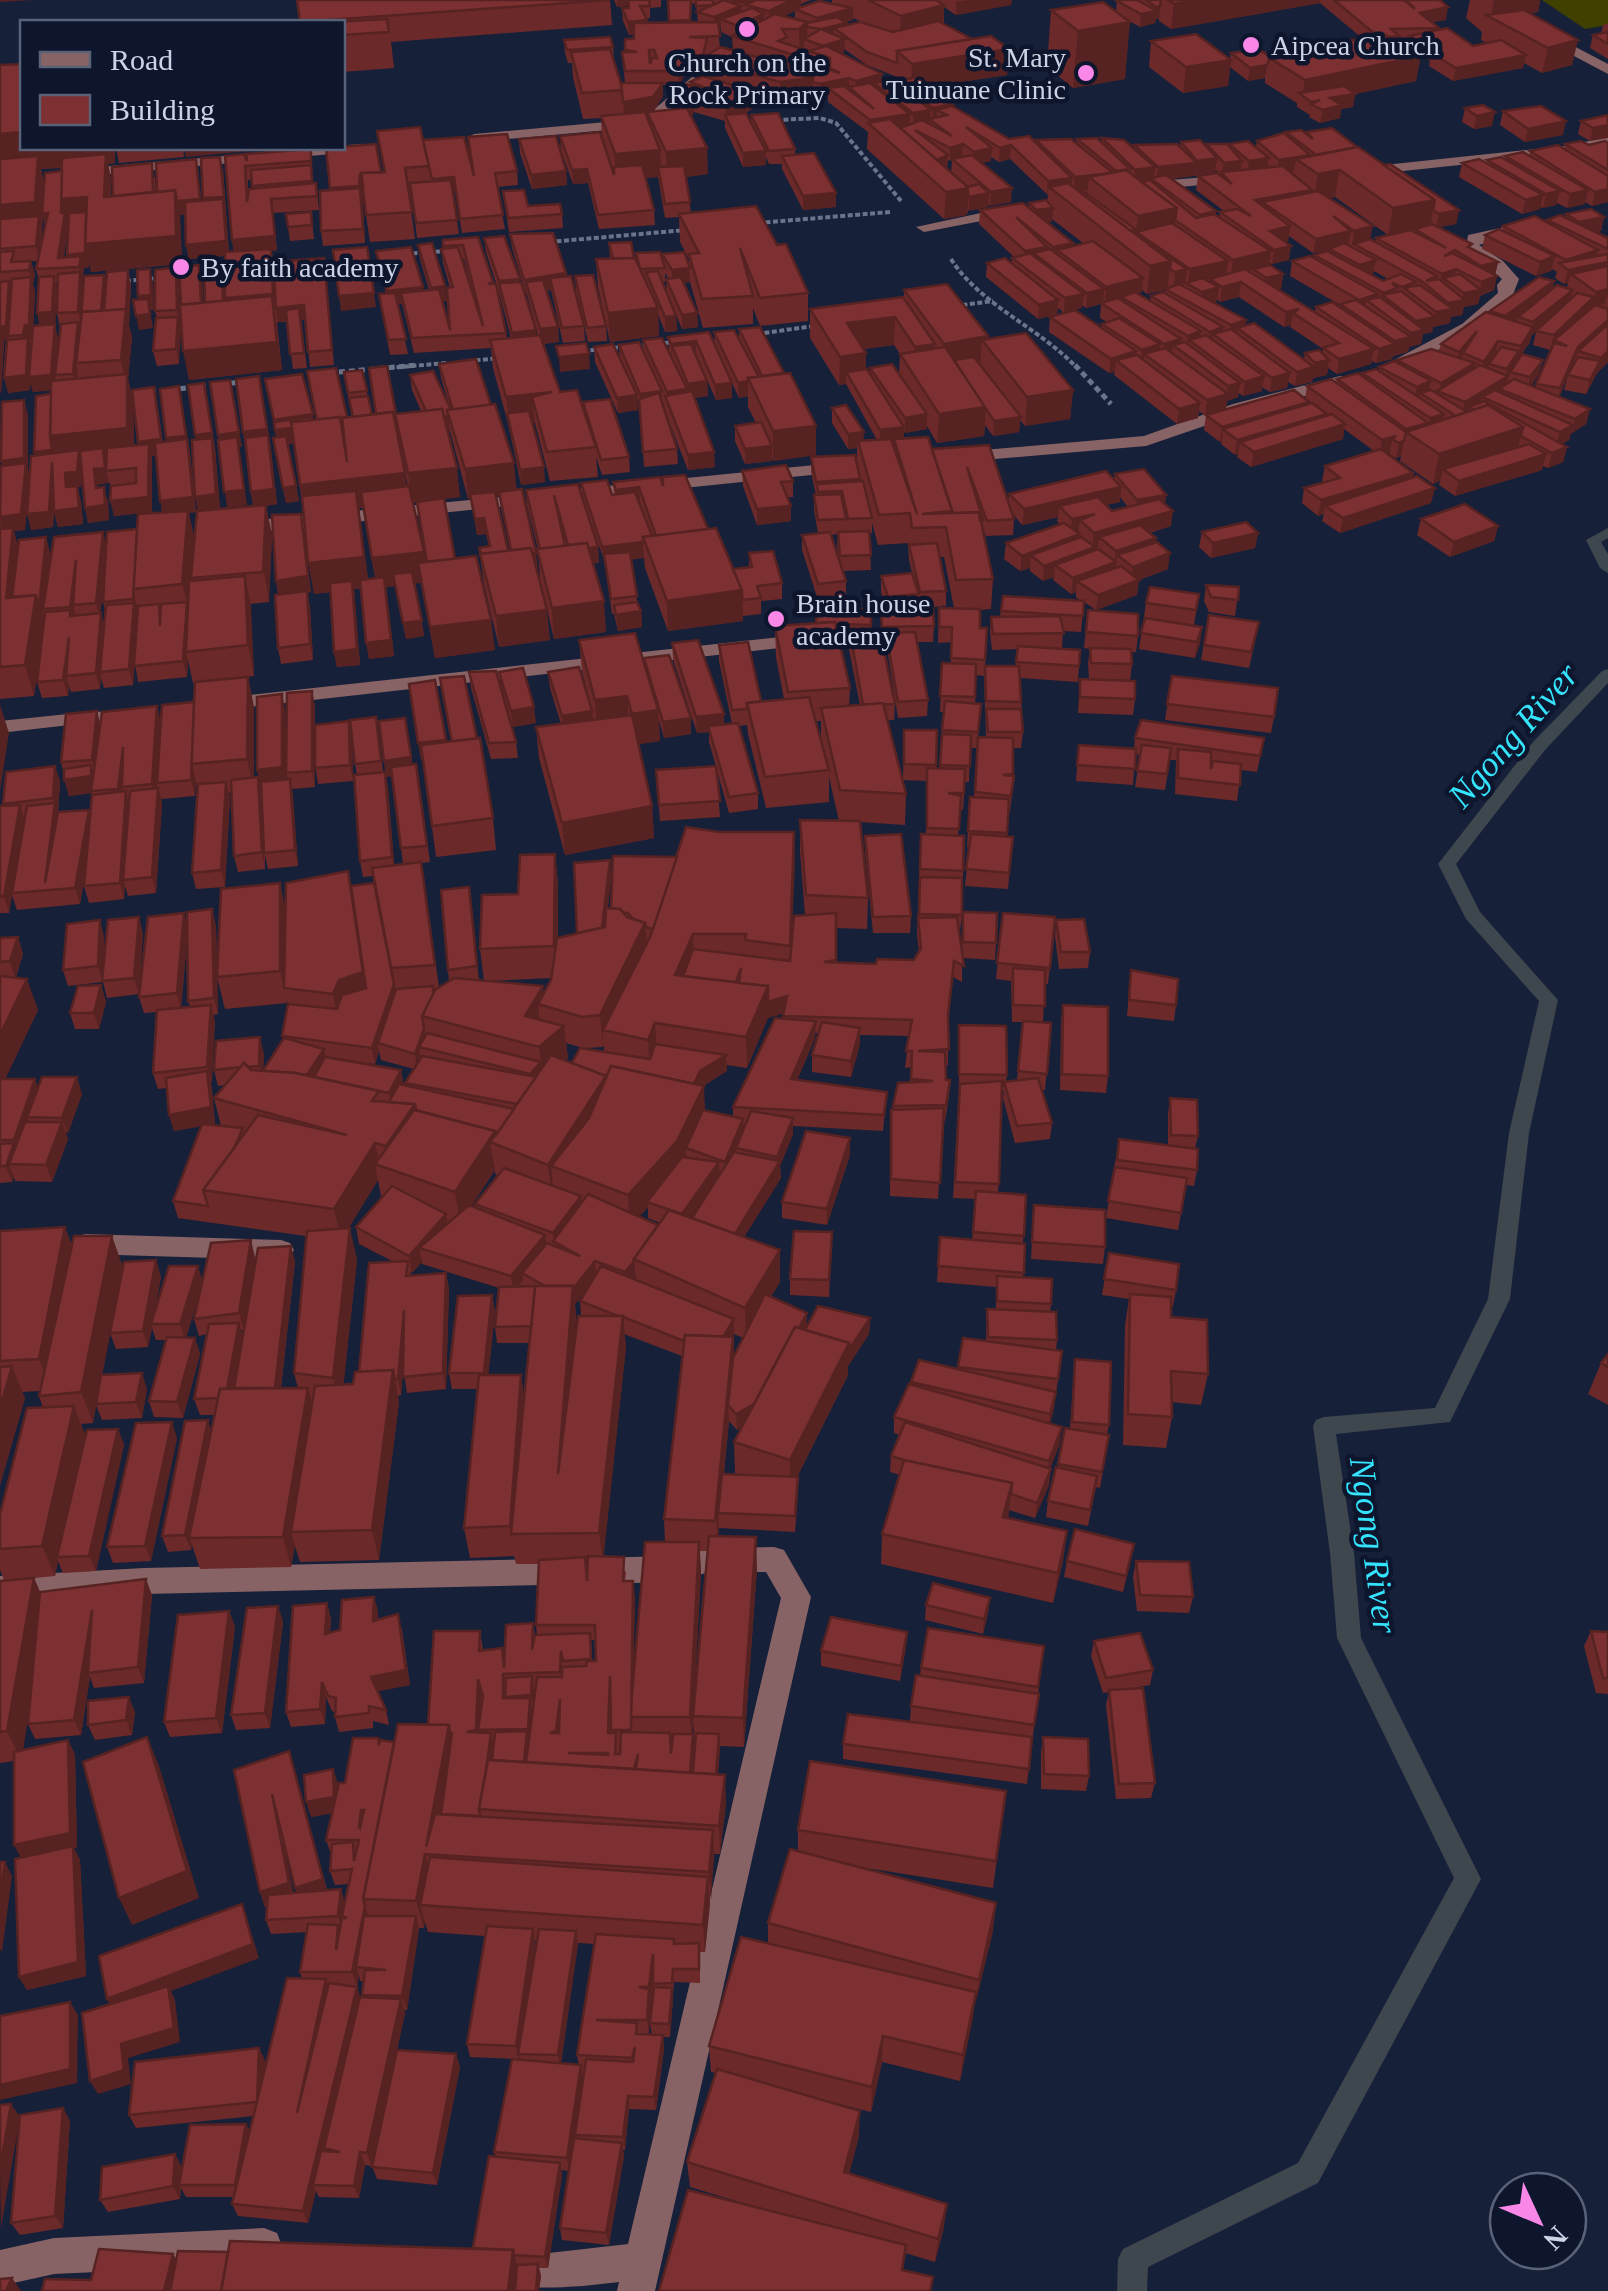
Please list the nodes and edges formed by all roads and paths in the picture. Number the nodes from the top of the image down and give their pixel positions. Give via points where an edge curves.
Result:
1 (1526, 23) edge
2 (712, 68) edge
3 (1608, 70) edge
4 (466, 139) edge
5 (1608, 141) edge
6 (371, 147) edge
7 (345, 149) edge
8 (336, 150) edge
9 (1345, 173) edge
10 (59, 174) edge
11 (1254, 176) edge
12 (1130, 189) edge
13 (1039, 206) edge
14 (890, 212) dead end
15 (751, 224) edge
16 (924, 227) dead end
17 (1536, 227) edge
18 (692, 229) edge
19 (534, 243) edge
20 (455, 250) edge
21 (396, 255) edge
22 (242, 270) edge
23 (127, 281) edge
24 (993, 301) dead end
25 (938, 308) edge
26 (826, 324) edge
27 (752, 334) edge
28 (678, 342) edge
29 (583, 351) edge
30 (508, 358) edge
31 (311, 375) edge
32 (252, 381) edge
33 (136, 393) edge
34 (938, 459) edge
35 (862, 466) edge
36 (256, 526) edge
37 (808, 640) edge
38 (197, 707) edge
39 (118, 715) edge
40 (0, 727) edge
41 (51, 1243) edge
42 (281, 1250) edge
43 (0, 1589) edge
44 (292, 2248) edge
45 (0, 2268) edge
46 (474, 2268) edge
47 (640, 2276) edge

1 - 3 street
2 - 4 street via 656,116 658,122
5 - 9 street
6 - 7 street
8 - 10 street
11 - 12 street
13 - 16 street
14 - 15 path
17 - 34 street via 1473,238 1471,246 1510,279 1506,294 1420,356 1146,442
18 - 19 path
20 - 21 path
22 - 23 path
24 - 25 path
26 - 27 path
28 - 29 path
30 - 31 path
32 - 33 path
35 - 36 street
37 - 38 street
39 - 40 street
41 - 42 street
43 - 47 street via 676,1569 708,1560 774,1559 796,1597
44 - 45 street via 54,2256
46 - 47 street

